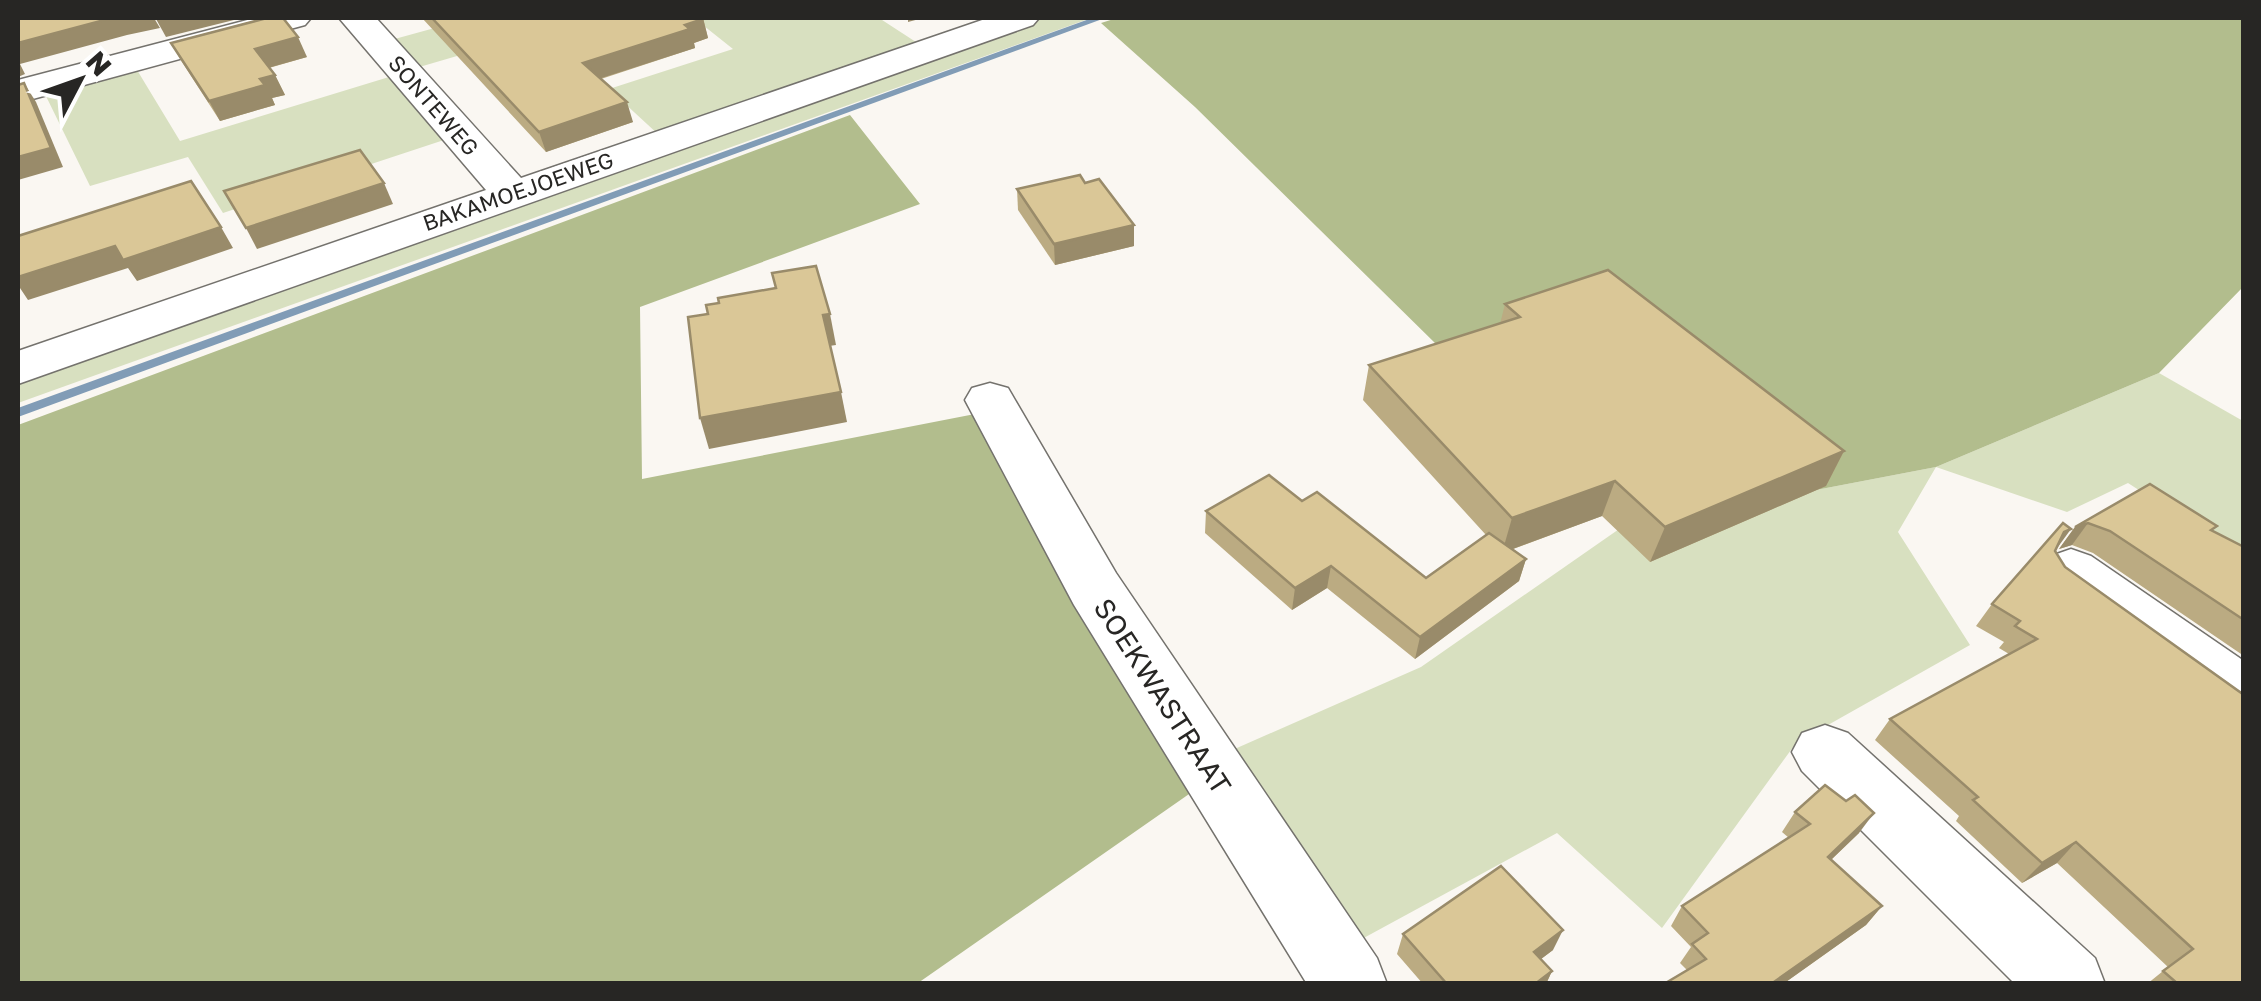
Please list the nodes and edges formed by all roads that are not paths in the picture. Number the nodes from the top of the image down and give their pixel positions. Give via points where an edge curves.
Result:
1 (293, 18) edge
2 (358, 18) edge
3 (1021, 18) edge
4 (18, 92) edge
5 (511, 193) junction
6 (18, 368) edge
7 (990, 400) dead end
8 (2071, 571) edge
9 (2244, 695) edge
10 (1825, 752) dead end
11 (1350, 984) edge
12 (2068, 984) edge

1 - 4 street
2 - 5 street, SONTEWEG
3 - 5 street, BAKAMOEJOEWEG
5 - 6 street, BAKAMOEJOEWEG
7 - 11 street, SOEKWASTRAAT via 1095,589
8 - 9 street
10 - 12 street

